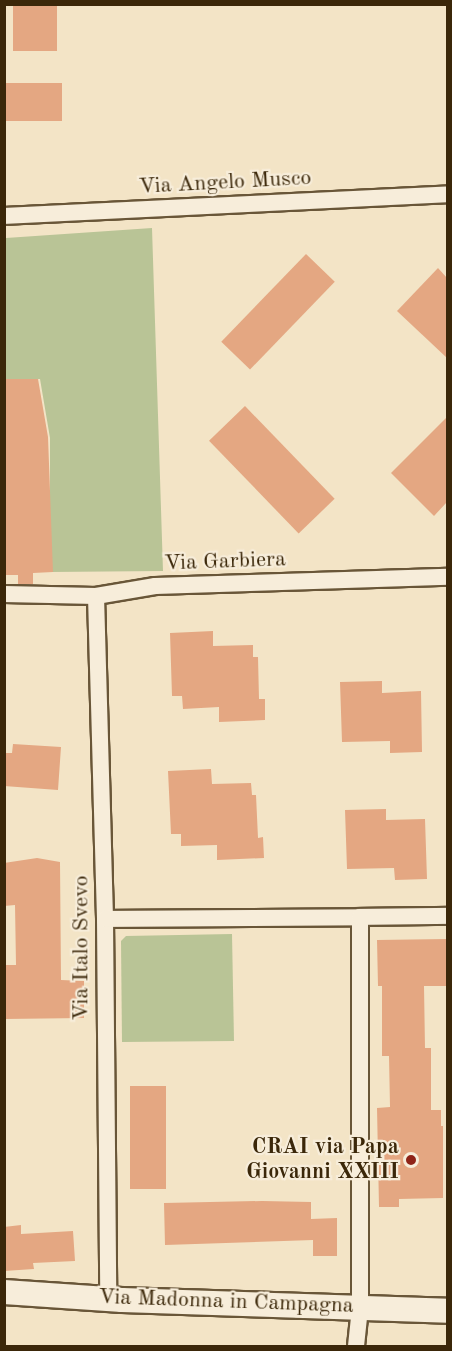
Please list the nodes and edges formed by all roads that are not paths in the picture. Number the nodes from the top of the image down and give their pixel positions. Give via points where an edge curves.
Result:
1 (447, 194) edge
2 (4, 216) edge
3 (447, 577) edge
4 (4, 594) edge
5 (96, 596) junction
6 (447, 916) edge
7 (360, 917) junction
8 (105, 919) junction
9 (4, 1292) edge
10 (108, 1299) junction
11 (360, 1307) junction
12 (447, 1311) edge
13 (356, 1347) edge

1 - 2 street, Via Angelo Musco
3 - 5 street, Via Garbiera via 155,586
4 - 5 street, Via Garbiera
5 - 8 street, Via Italo Svevo
6 - 7 street
7 - 8 street
7 - 11 street
8 - 10 street, Via Italo Svevo
9 - 10 street, Via Madonna in Campagna
10 - 11 street, Via Madonna in Campagna
11 - 12 street, Via Madonna in Campagna
11 - 13 street

